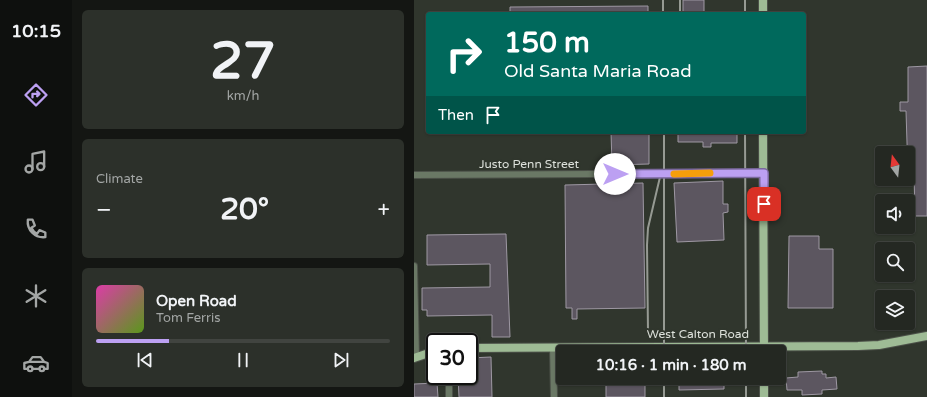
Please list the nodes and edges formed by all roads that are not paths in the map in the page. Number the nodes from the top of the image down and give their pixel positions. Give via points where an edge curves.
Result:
1 (763, 0) edge
2 (763, 12) edge
3 (763, 134) edge
4 (764, 173) junction
5 (414, 175) edge
6 (414, 266) edge
7 (927, 336) edge
8 (764, 345) edge
9 (553, 347) junction
10 (556, 347) edge
11 (478, 348) edge
12 (786, 348) edge
13 (426, 354) edge
14 (415, 358) edge
15 (449, 385) edge
16 (764, 385) edge
17 (449, 397) edge
18 (554, 397) edge
19 (764, 397) edge

1 - 2 main road
3 - 4 main road
4 - 5 street, Justo Penn Street
4 - 8 main road
6 - 14 street
7 - 12 main road, West Calton Road via 879,345
9 - 10 main road, West Calton Road
9 - 11 main road, West Calton Road
9 - 18 street
13 - 14 main road
15 - 17 street
16 - 19 main road

